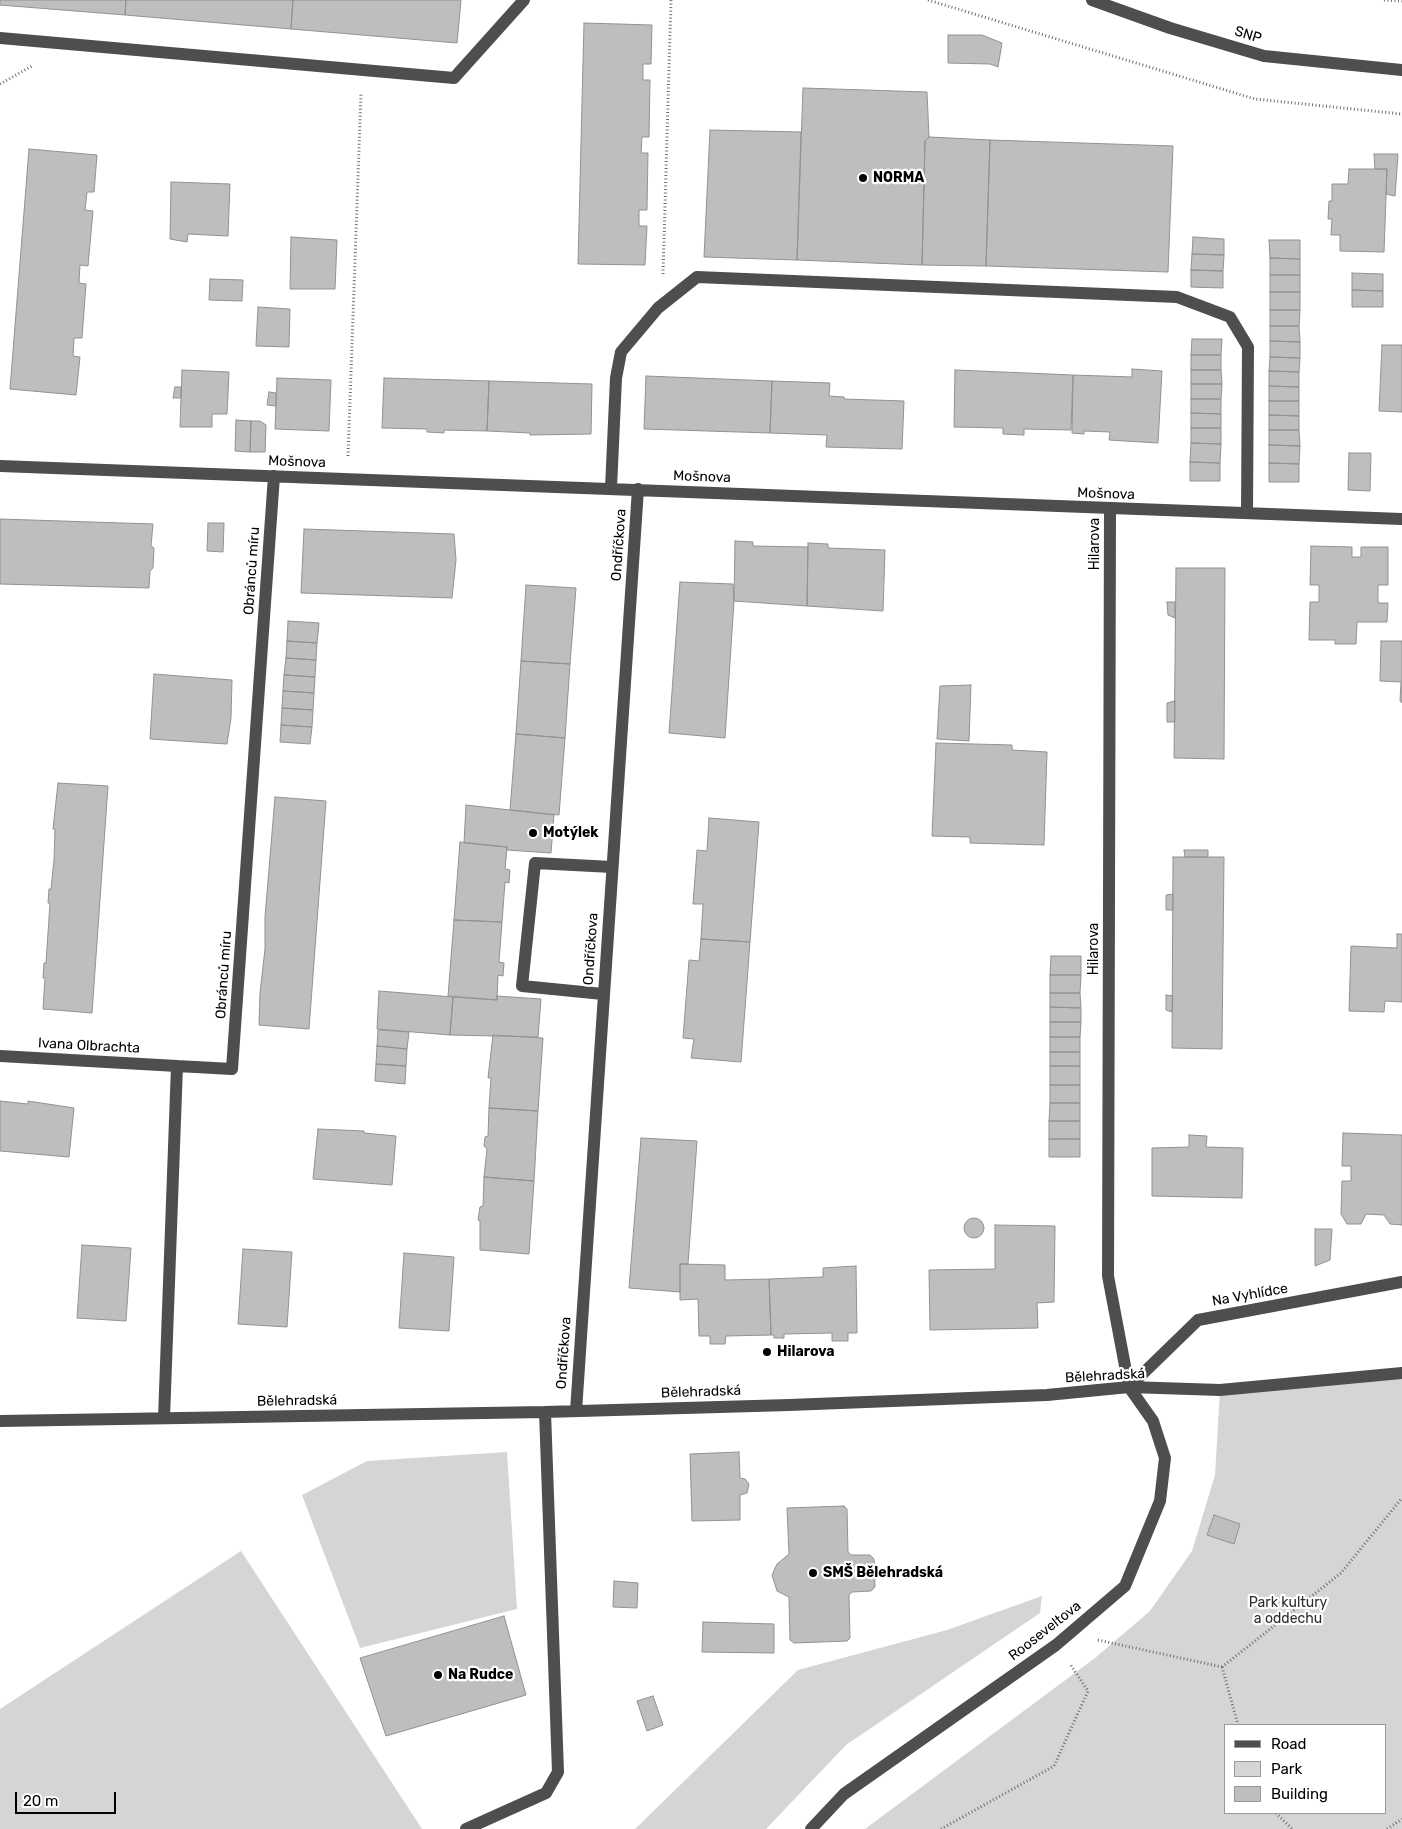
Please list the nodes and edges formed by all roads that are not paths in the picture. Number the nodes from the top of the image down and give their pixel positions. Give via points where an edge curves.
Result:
1 (524, 0) edge
2 (1092, 0) edge
3 (0, 38) edge
4 (1402, 70) edge
5 (0, 466) edge
6 (274, 476) junction
7 (611, 488) junction
8 (638, 490) junction
9 (1110, 509) junction
10 (1247, 514) junction
11 (1402, 519) edge
12 (612, 867) junction
13 (604, 994) junction
14 (0, 1056) edge
15 (177, 1066) junction
16 (1402, 1282) edge
17 (1402, 1373) edge
18 (1129, 1387) junction
19 (576, 1411) junction
20 (545, 1412) junction
21 (164, 1418) junction
22 (0, 1421) edge
23 (466, 1829) edge
24 (811, 1829) edge

1 - 3 street via 454,78
2 - 4 street, SNP via 1264,56
5 - 6 street, Mošnova
6 - 7 street, Mošnova
6 - 15 street, Obránců míru via 232,1069
7 - 8 street, Mošnova
7 - 10 street via 616,378 621,352 658,308 697,277 1177,297 1230,317 1248,347
8 - 9 street, Mošnova
8 - 12 street, Ondříčkova
9 - 10 street, Mošnova
9 - 18 street, Hilarova via 1108,1276
10 - 11 street, Mošnova
12 - 13 street, Ondříčkova
12 - 13 street via 535,864 522,986
13 - 19 street, Ondříčkova
14 - 15 street, Ivana Olbrachta
15 - 21 street
16 - 18 street, Na Vyhlídce via 1198,1320
17 - 18 street, Bělehradská via 1220,1390
18 - 19 street, Bělehradská via 1047,1395
18 - 24 street, Rooseveltova via 1153,1422 1165,1458 1160,1501 1125,1586 1056,1645 844,1794
19 - 20 street, Bělehradská
20 - 21 street, Bělehradská
20 - 23 street via 558,1772 546,1793
21 - 22 street, Bělehradská

